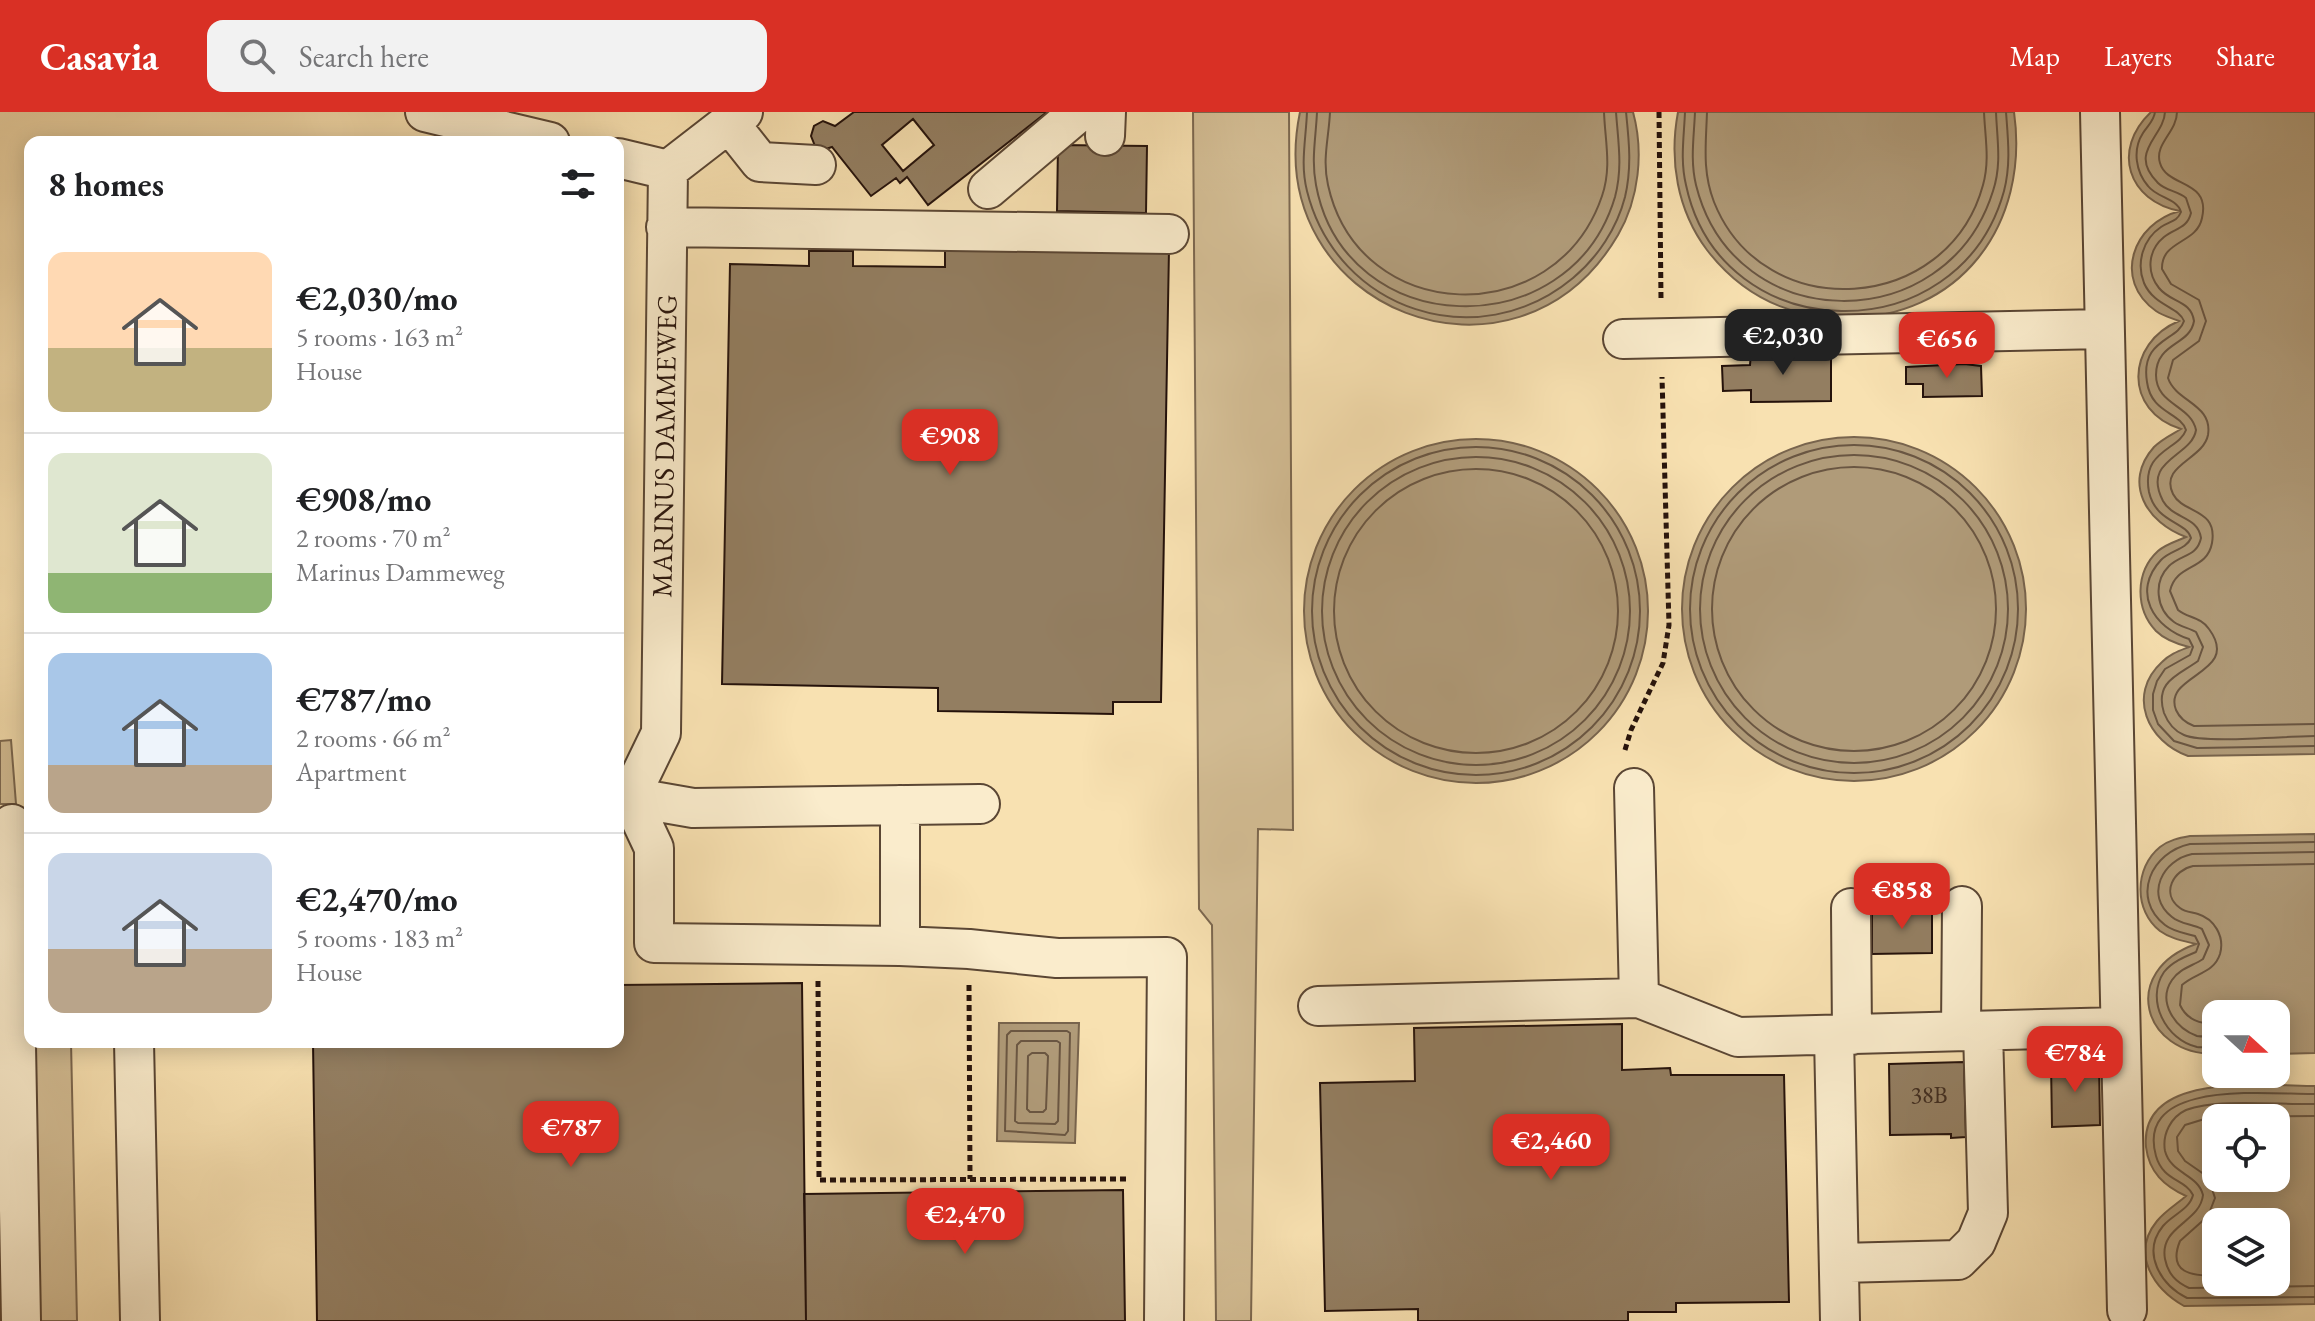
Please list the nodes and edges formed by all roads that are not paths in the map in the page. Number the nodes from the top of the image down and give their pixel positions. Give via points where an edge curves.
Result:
1 (425, 112) edge
2 (2100, 112) edge
3 (736, 118) edge
4 (1097, 120) edge
5 (525, 136) edge
6 (624, 159) edge
7 (816, 165) dead end
8 (668, 170) junction
9 (988, 189) dead end
10 (666, 227) junction
11 (1169, 234) dead end
12 (2104, 329) junction
13 (1623, 339) dead end
14 (1634, 788) road end
15 (624, 800) edge
16 (980, 804) dead end
17 (900, 805) junction
18 (14, 824) edge
19 (1962, 906) dead end
20 (1851, 908) dead end
21 (7, 941) edge
22 (900, 946) junction
23 (1639, 998) junction
24 (1318, 1006) dead end
25 (2120, 1027) junction
26 (1972, 1031) junction
27 (1843, 1035) junction
28 (134, 1048) edge
29 (1840, 1263) junction
30 (2127, 1310) dead end
31 (21, 1321) edge
32 (140, 1321) edge
33 (1164, 1321) edge
34 (1840, 1321) edge

1 - 5 street
2 - 12 street
3 - 7 street via 760,162
3 - 8 street
4 - 9 street
6 - 8 street
8 - 10 street, MARINUS DAMMEWEG
10 - 11 street
10 - 15 street, MARINUS DAMMEWEG via 661,733
12 - 13 street
12 - 25 street
14 - 23 street
15 - 17 street via 693,808
15 - 22 street via 654,848 654,943
16 - 17 street
17 - 22 street
18 - 21 street
19 - 26 street
20 - 27 street
21 - 31 street
22 - 33 street via 1057,958 1167,957
23 - 24 street
23 - 27 street via 1738,1037
25 - 26 street
25 - 30 street
26 - 27 street
26 - 29 street via 1988,1213 1976,1242 1958,1260
27 - 29 street
28 - 32 street
29 - 34 street

